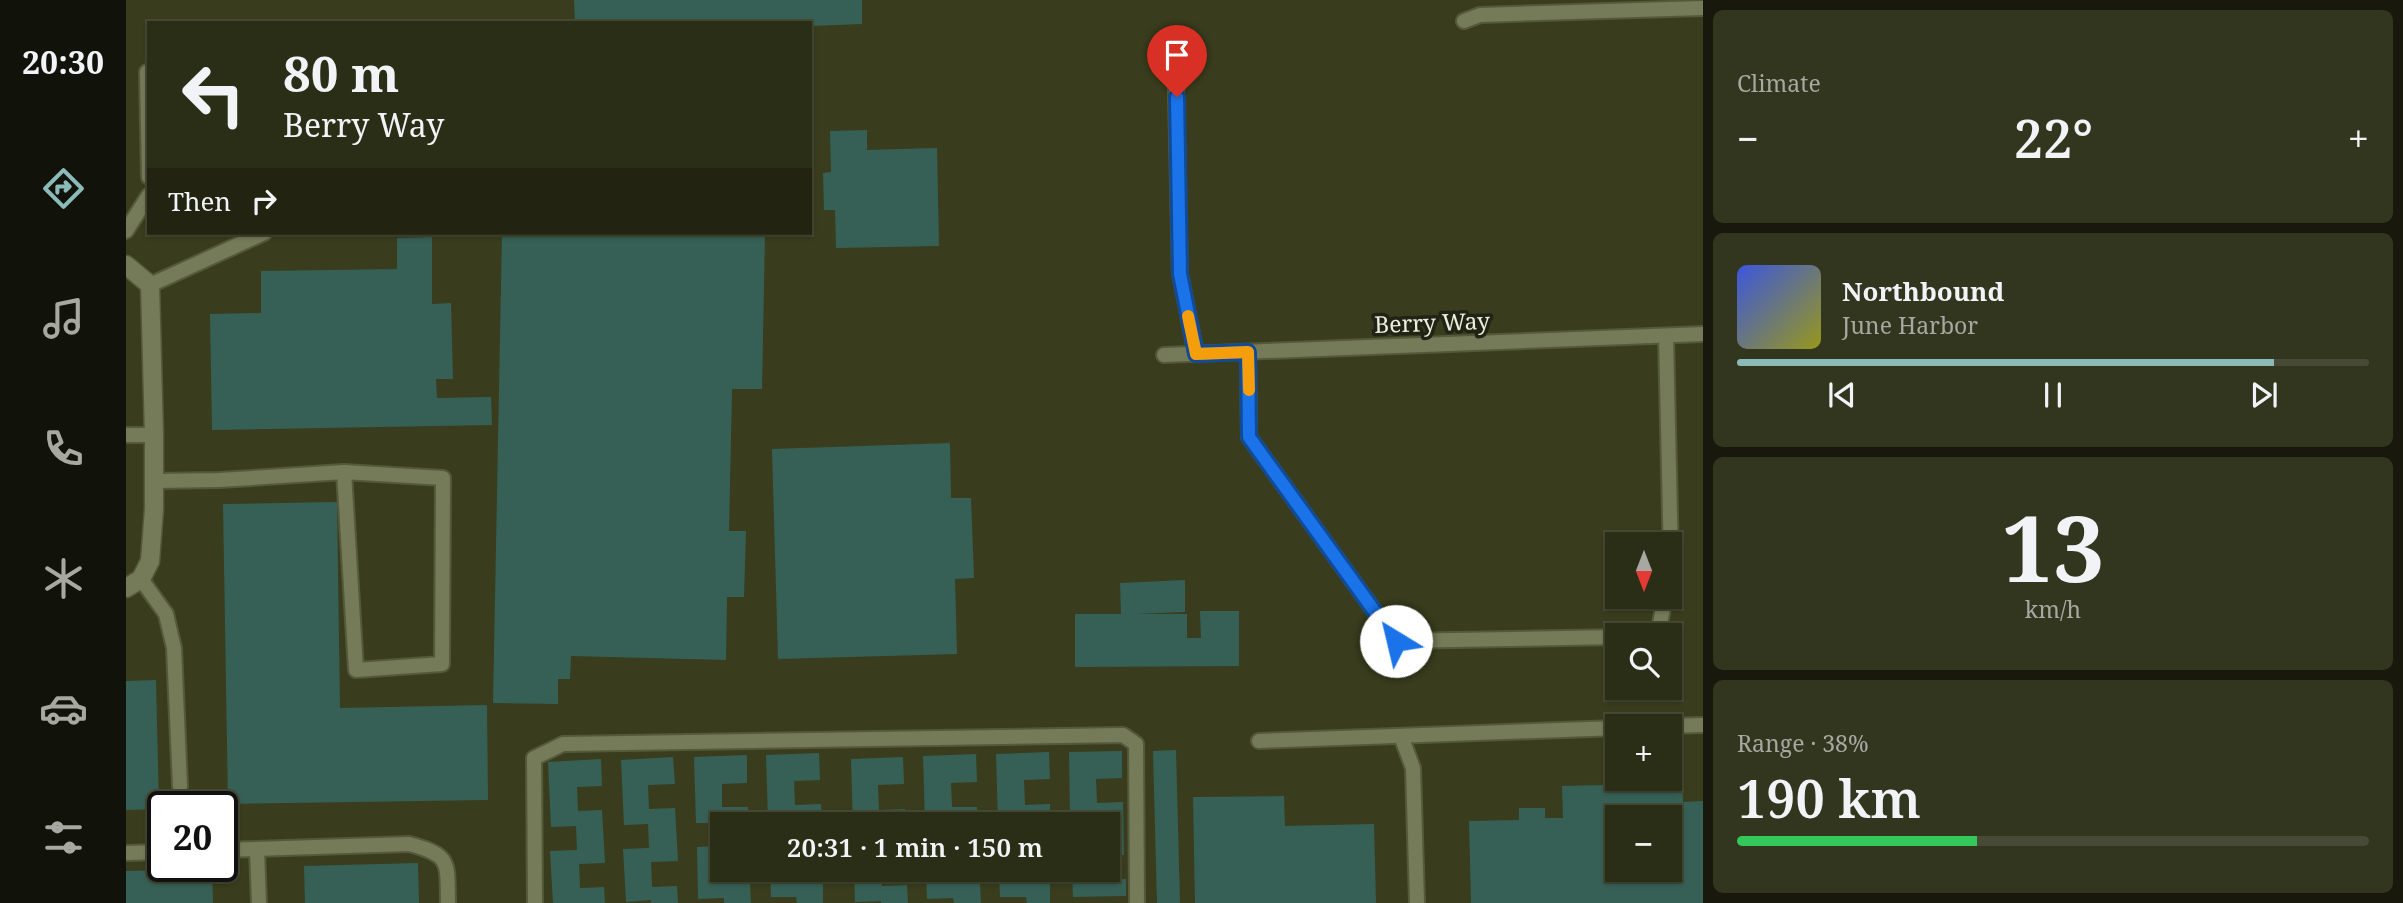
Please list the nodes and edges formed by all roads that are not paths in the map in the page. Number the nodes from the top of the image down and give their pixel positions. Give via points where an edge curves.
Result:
1 (1664, 5) edge
2 (1703, 8) edge
3 (1464, 21) dead end
4 (1175, 47) dead end
5 (147, 197) edge
6 (126, 231) edge
7 (260, 235) edge
8 (126, 265) edge
9 (150, 285) junction
10 (1703, 334) edge
11 (1666, 336) junction
12 (1248, 352) junction
13 (1196, 354) junction
14 (1164, 355) dead end
15 (126, 435) edge
16 (154, 435) junction
17 (344, 472) junction
18 (154, 481) junction
19 (1671, 532) edge
20 (134, 583) edge
21 (1605, 637) edge
22 (1703, 725) edge
23 (1682, 726) edge
24 (1605, 728) edge
25 (1401, 736) junction
26 (1259, 741) dead end
27 (180, 786) dead end
28 (257, 849) junction
29 (238, 850) edge
30 (147, 852) edge
31 (126, 853) edge
32 (259, 903) edge
33 (449, 903) edge
34 (535, 903) edge
35 (1137, 903) edge
36 (1417, 903) edge

1 - 2 lane
1 - 3 lane via 1480,15
4 - 13 lane via 1180,274
5 - 6 lane
7 - 9 lane
8 - 9 street
9 - 16 street
10 - 11 lane, Berry Way
11 - 12 lane, Berry Way
11 - 19 lane
12 - 13 lane, Berry Way
12 - 21 lane via 1249,437 1396,641
13 - 14 lane, Berry Way
15 - 16 lane
16 - 18 street
17 - 17 lane via 443,478 442,664 356,670
17 - 18 lane
18 - 20 street via 150,561
20 - 27 lane via 166,614 174,648
22 - 23 lane
24 - 25 lane
25 - 26 lane
25 - 36 lane via 1413,768
28 - 29 lane
28 - 32 lane
28 - 33 lane via 409,844 430,849 447,866
30 - 31 lane
34 - 35 lane via 534,758 564,744 1123,735 1136,744

